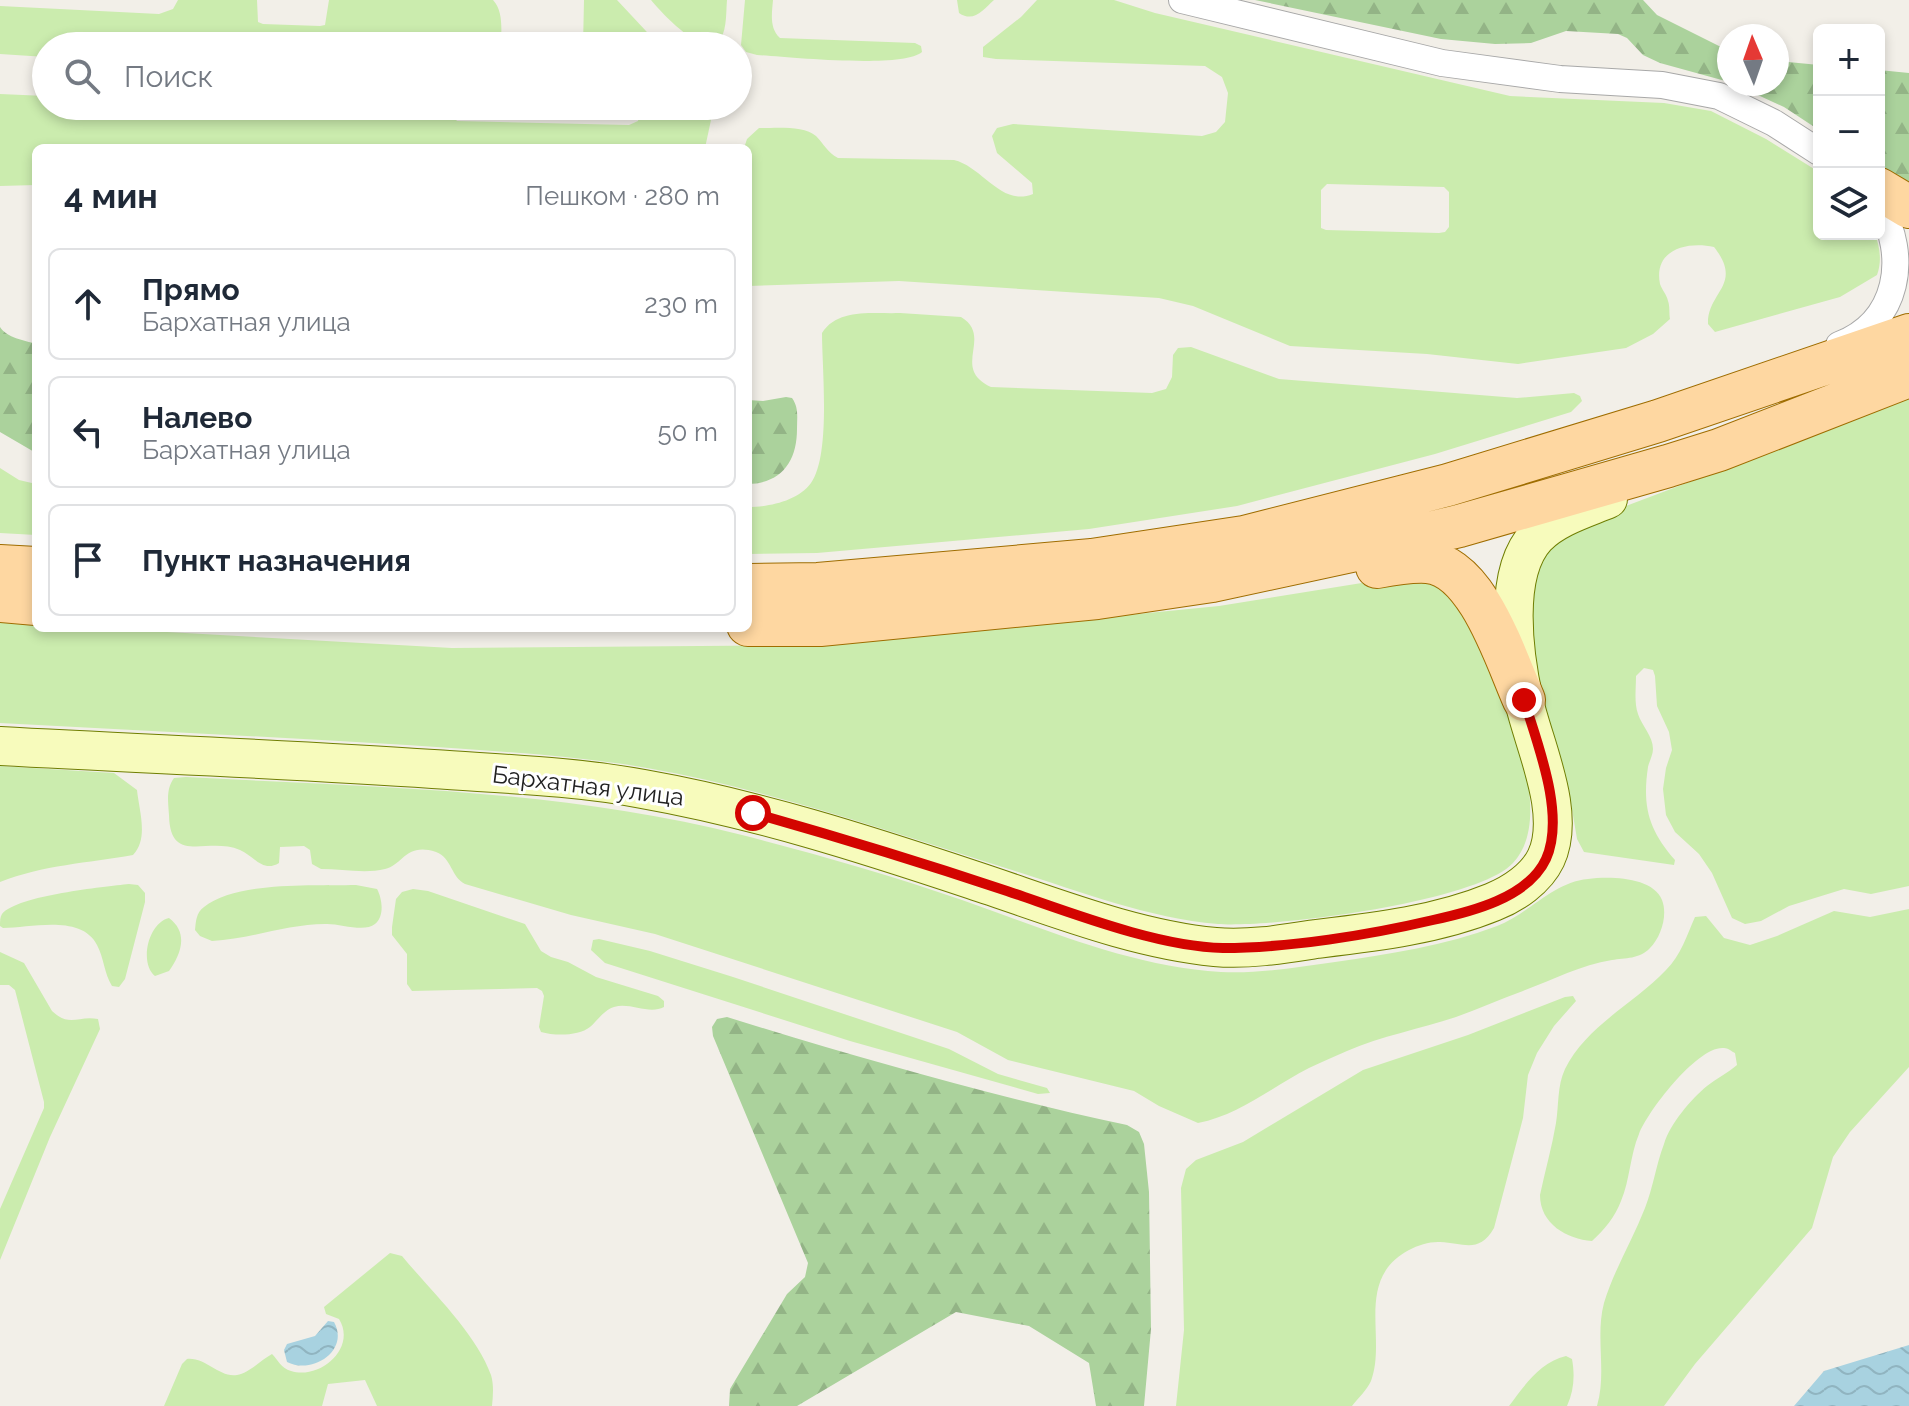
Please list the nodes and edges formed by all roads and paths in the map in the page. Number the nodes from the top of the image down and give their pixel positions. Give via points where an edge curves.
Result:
1 (1182, 0) edge
2 (1813, 148) edge
3 (1885, 193) edge
4 (1909, 207) edge
5 (1885, 213) edge
6 (1909, 335) edge
7 (1909, 376) edge
8 (1658, 421) junction
9 (1668, 466) junction
10 (0, 566) edge
11 (32, 568) edge
12 (1212, 581) junction
13 (752, 585) edge
14 (0, 601) edge
15 (32, 604) edge
16 (752, 625) edge
17 (1524, 700) junction
18 (0, 746) edge

1 - 2 street via 1442,63 1560,79 1662,85 1719,96
3 - 4 main road
5 - 8 street via 1899,243 1901,267 1897,292 1881,316 1852,340 1683,401
6 - 8 main road
7 - 9 main road
8 - 13 main road via 1448,485 1244,537 1092,560
9 - 12 main road via 1459,526
9 - 17 main road, Бархатная улица via 1644,485 1565,516 1533,540 1515,582 1512,611
10 - 11 main road
12 - 16 main road via 1097,598 820,625
12 - 17 main road via 1243,590 1430,562 1460,576 1482,606
14 - 15 main road
17 - 18 main road, Бархатная улица via 1544,770 1552,825 1546,860 1524,885 1495,901 1393,929 1222,948 1101,922 846,839 641,788 340,763

